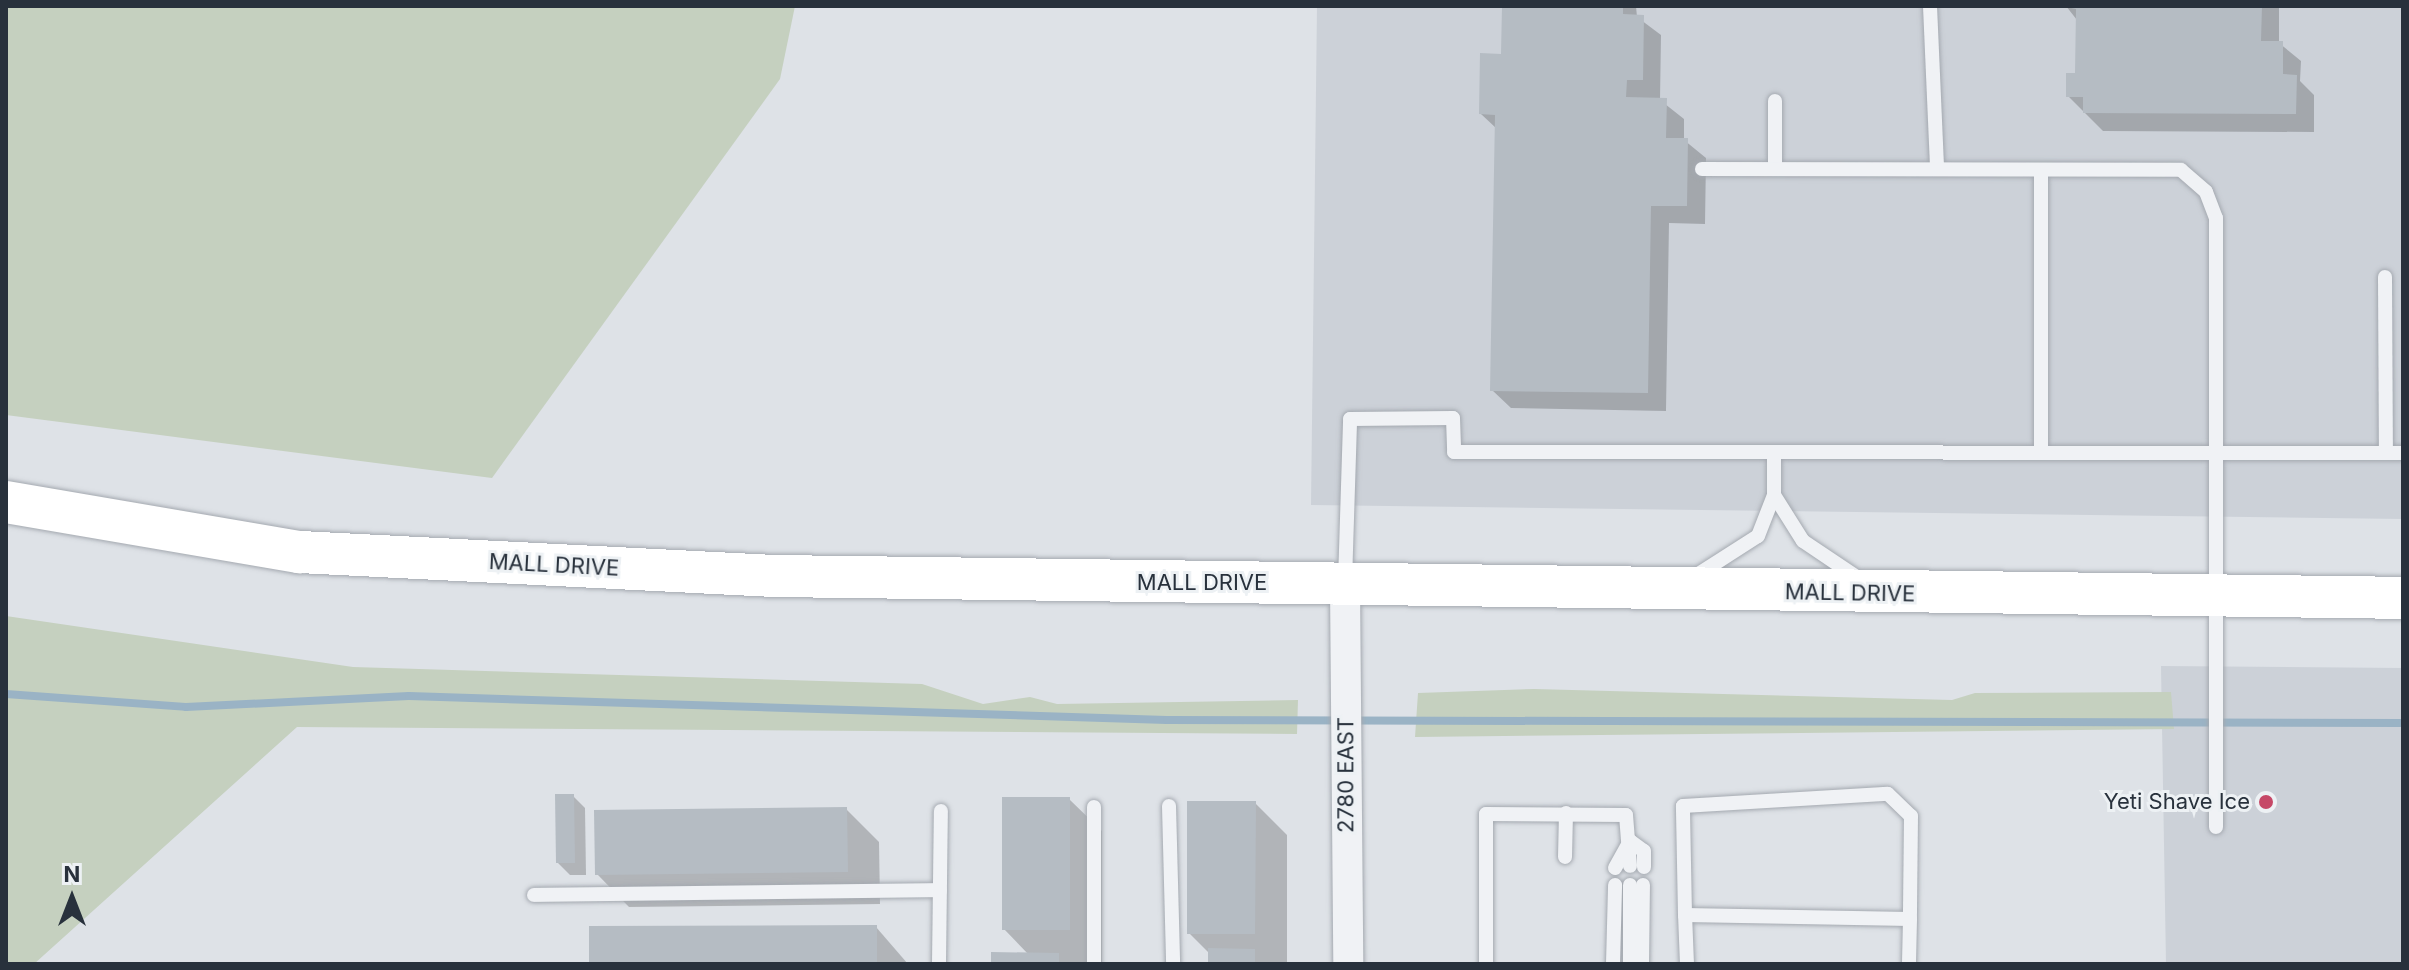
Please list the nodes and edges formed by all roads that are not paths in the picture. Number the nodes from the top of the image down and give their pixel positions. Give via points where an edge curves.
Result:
1 (1930, 6) edge
2 (1775, 101) dead end
3 (1702, 169) dead end
4 (1775, 169) junction
5 (1937, 169) junction
6 (2041, 170) junction
7 (2385, 277) dead end
8 (1774, 452) junction
9 (2041, 452) junction
10 (2217, 452) junction
11 (2386, 452) junction
12 (2403, 453) edge
13 (1774, 495) junction
14 (6, 502) edge
15 (1345, 586) junction
16 (1666, 590) junction
17 (1891, 593) junction
18 (2218, 597) junction
19 (2403, 598) edge
20 (1169, 806) dead end
21 (1094, 807) dead end
22 (941, 811) dead end
23 (1566, 813) junction
24 (2216, 827) dead end
25 (1565, 857) dead end
26 (1630, 867) dead end
27 (1630, 885) junction
28 (940, 890) junction
29 (534, 895) dead end
30 (1685, 915) junction
31 (1910, 919) junction
32 (939, 964) edge
33 (1094, 964) edge
34 (1173, 964) edge
35 (1348, 964) edge
36 (1486, 964) edge
37 (1613, 964) edge
38 (1630, 964) edge
39 (1642, 964) edge
40 (1687, 964) edge
41 (1909, 964) edge

1 - 5 lane
2 - 4 lane
3 - 4 lane
4 - 5 lane
5 - 6 lane
6 - 9 lane
6 - 10 lane via 2181,170 2206,192 2216,218
7 - 11 lane
8 - 9 lane
8 - 13 lane
8 - 15 lane via 1454,452 1453,418 1350,419
9 - 10 lane
10 - 11 lane
10 - 18 lane
11 - 12 lane
13 - 16 lane via 1758,536 1729,560
13 - 17 lane via 1803,541 1837,568
14 - 15 main road, MALL DRIVE via 300,552 775,576
15 - 16 main road, MALL DRIVE
15 - 35 street, 2780 EAST
16 - 17 main road, MALL DRIVE
17 - 18 main road, MALL DRIVE
18 - 19 main road, MALL DRIVE
18 - 24 lane
20 - 34 lane
21 - 33 lane
22 - 28 lane
23 - 25 lane
23 - 26 lane via 1626,815
23 - 36 lane via 1486,814
27 - 37 lane
27 - 38 lane
27 - 39 lane
28 - 29 lane
28 - 32 lane
30 - 31 lane
30 - 31 lane via 1683,806 1888,794 1911,816
30 - 40 lane
31 - 41 lane

